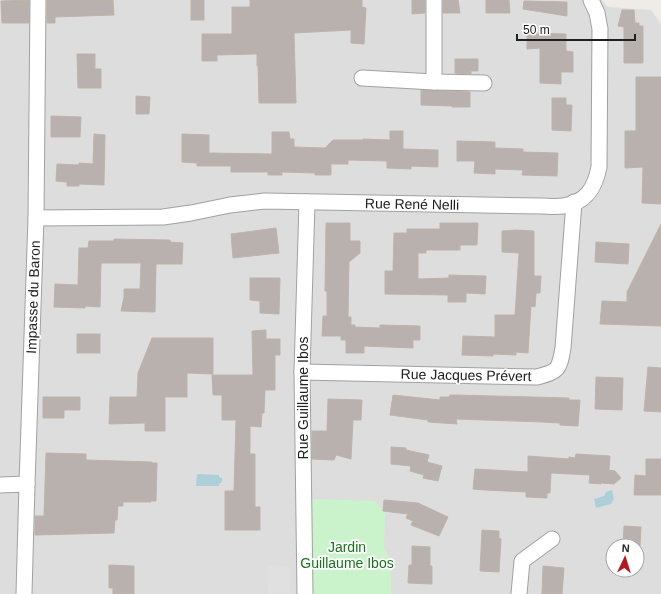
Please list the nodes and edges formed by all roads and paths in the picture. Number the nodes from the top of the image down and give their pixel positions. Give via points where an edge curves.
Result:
1 (38, 0) edge
2 (434, 0) edge
3 (591, 0) edge
4 (362, 78) dead end
5 (434, 82) junction
6 (484, 83) dead end
7 (307, 202) junction
8 (574, 202) junction
9 (36, 218) junction
10 (302, 372) junction
11 (27, 484) junction
12 (0, 485) edge
13 (552, 539) dead end
14 (24, 594) edge
15 (305, 594) edge
16 (519, 594) edge

1 - 9 street, Impasse du Baron
2 - 5 street
3 - 8 street, Rue René Nelli via 600,29 599,167 597,178 589,192
4 - 5 street
5 - 6 street
7 - 8 street, Rue René Nelli via 541,206 564,206
7 - 9 street, Rue René Nelli via 258,202 163,217
7 - 10 street, Rue Guillaume Ibos
8 - 10 street, Rue Jacques Prévert via 563,348 560,364 549,374 537,377
9 - 11 street, Impasse du Baron
10 - 15 street, Rue Guillaume Ibos
11 - 12 street
11 - 14 street, Impasse du Baron
13 - 16 street via 522,561

